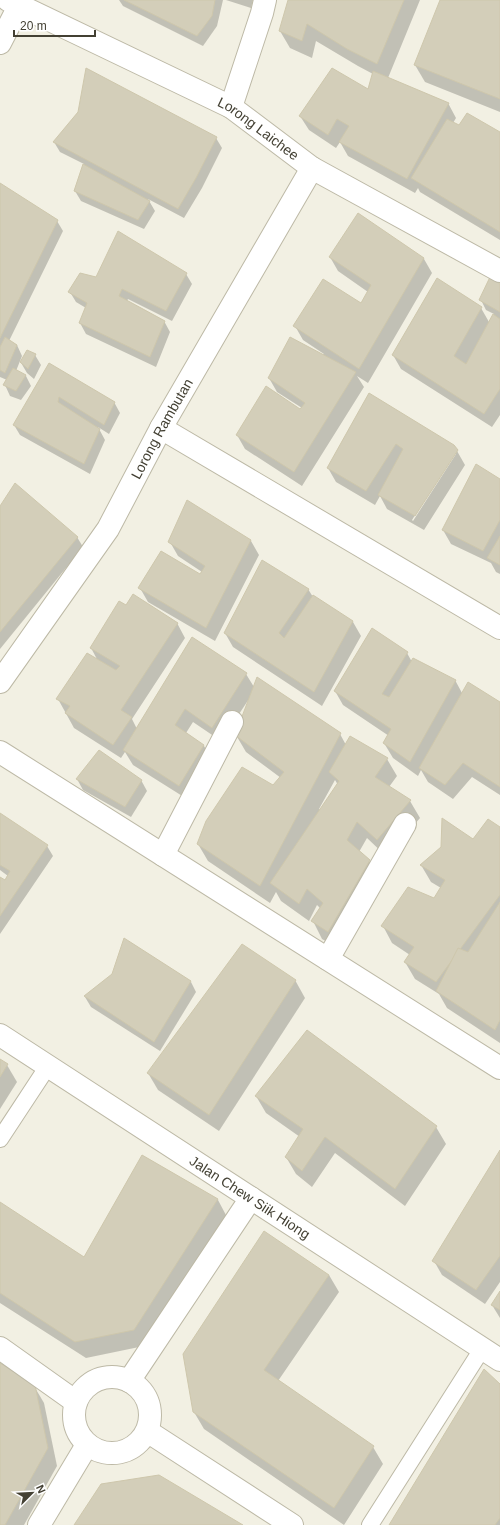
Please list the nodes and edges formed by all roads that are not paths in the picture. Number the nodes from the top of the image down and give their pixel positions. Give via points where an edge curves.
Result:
1 (265, 0) edge
2 (14, 3) edge
3 (0, 43) edge
4 (231, 107) junction
5 (312, 168) junction
6 (500, 271) edge
7 (161, 428) junction
8 (500, 628) edge
9 (0, 682) edge
10 (232, 722) dead end
11 (0, 752) edge
12 (405, 824) dead end
13 (163, 855) junction
14 (328, 959) junction
15 (0, 1035) edge
16 (48, 1066) junction
17 (500, 1068) edge
18 (0, 1139) edge
19 (251, 1198) junction
20 (0, 1348) edge
21 (491, 1354) edge
22 (129, 1381) junction
23 (76, 1402) junction
24 (147, 1431) junction
25 (87, 1445) junction
26 (39, 1525) edge
27 (292, 1525) edge
28 (370, 1525) edge

1 - 4 street
2 - 3 street
2 - 4 street, Lorong Laichee
4 - 5 street, Lorong Laichee
5 - 6 street, Lorong Laichee
5 - 7 street, Lorong Rambutan
7 - 8 street
7 - 9 street, Lorong Rambutan via 108,529
10 - 13 street
11 - 13 street
12 - 14 street
13 - 14 street
14 - 17 street
15 - 16 street, Jalan Chew Siik Hiong
16 - 18 lane
16 - 19 street, Jalan Chew Siik Hiong
19 - 21 street, Jalan Chew Siik Hiong
19 - 22 street
20 - 23 street
21 - 28 lane
22 - 23 street via 104,1377 82,1390
22 - 24 street via 145,1397 149,1408 150,1420
23 - 25 street via 74,1425
24 - 25 street via 140,1441 120,1453 109,1454
24 - 27 street
25 - 26 street

